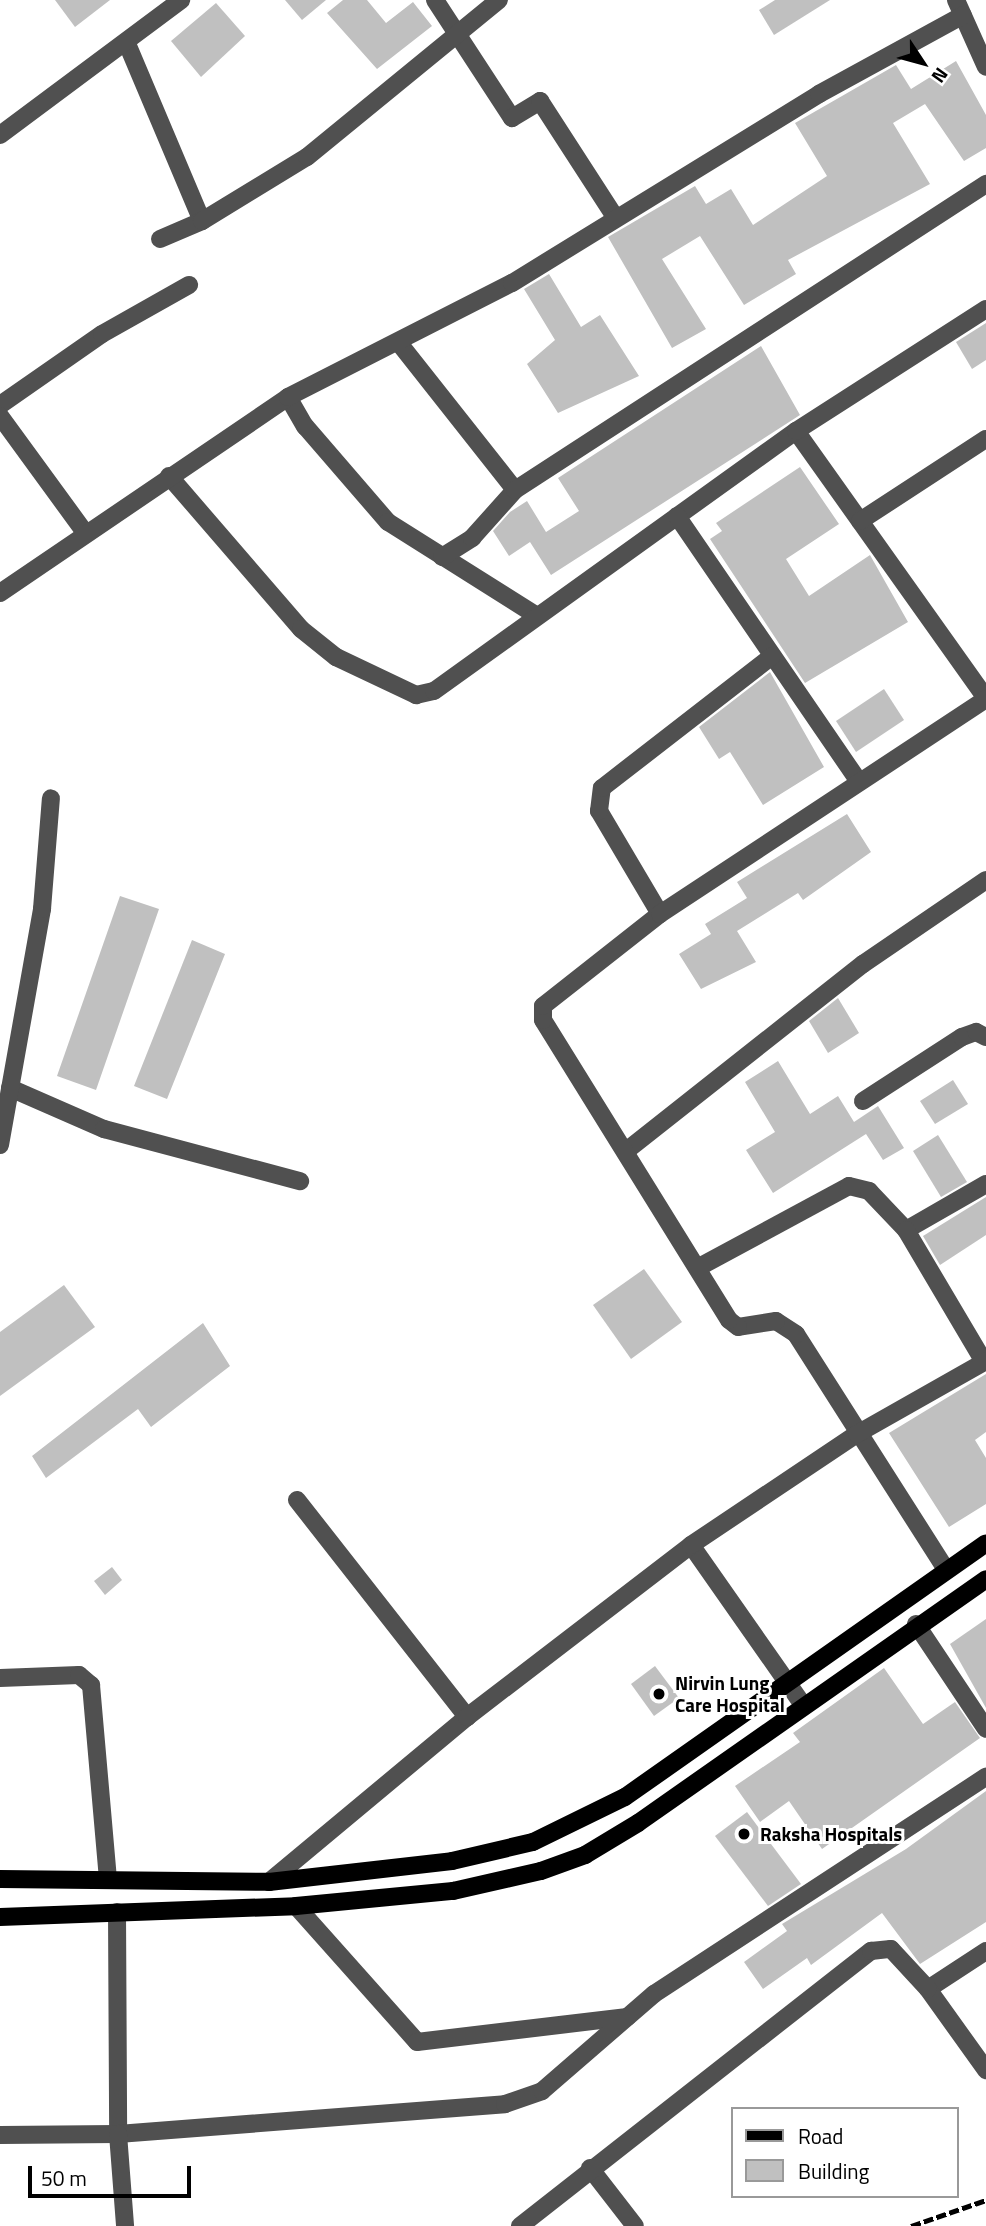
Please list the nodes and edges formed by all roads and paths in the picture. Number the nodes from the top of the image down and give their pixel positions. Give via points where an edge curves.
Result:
1 (181, 0) edge
2 (435, 0) edge
3 (499, 0) edge
4 (959, 7) edge
5 (458, 30) junction
6 (128, 46) junction
7 (986, 67) edge
8 (0, 135) edge
9 (986, 184) edge
10 (615, 217) junction
11 (202, 221) junction
12 (160, 239) dead end
13 (189, 285) dead end
14 (986, 309) edge
15 (399, 343) junction
16 (288, 397) junction
17 (0, 405) edge
18 (0, 416) edge
19 (796, 431) junction
20 (986, 439) edge
21 (169, 476) junction
22 (515, 491) junction
23 (677, 516) junction
24 (860, 521) junction
25 (84, 531) junction
26 (442, 557) junction
27 (0, 593) edge
28 (537, 616) junction
29 (772, 656) junction
30 (986, 698) edge
31 (859, 782) junction
32 (51, 799) dead end
33 (986, 880) edge
34 (660, 914) junction
35 (986, 1037) edge
36 (10, 1088) junction
37 (863, 1101) dead end
38 (0, 1145) edge
39 (626, 1151) junction
40 (300, 1181) dead end
41 (986, 1184) edge
42 (906, 1230) junction
43 (701, 1266) junction
44 (985, 1362) edge
45 (857, 1434) junction
46 (297, 1500) dead end
47 (986, 1543) edge
48 (691, 1545) junction
49 (945, 1568) junction
50 (986, 1579) edge
51 (916, 1624) junction
52 (0, 1678) edge
53 (786, 1682) junction
54 (803, 1705) junction
55 (467, 1717) junction
56 (986, 1729) edge
57 (986, 1777) edge
58 (0, 1879) edge
59 (108, 1879) junction
60 (269, 1882) junction
61 (296, 1906) junction
62 (117, 1912) junction
63 (0, 1917) edge
64 (986, 1951) edge
65 (928, 1989) junction
66 (628, 2017) junction
67 (986, 2070) edge
68 (118, 2134) junction
69 (0, 2135) edge
70 (590, 2168) junction
71 (125, 2226) edge
72 (520, 2226) edge
73 (635, 2226) edge

1 - 6 street
2 - 5 street
3 - 5 street
4 - 7 street
4 - 10 street
5 - 10 street via 512,118 540,101
5 - 11 street via 307,157
6 - 8 street
6 - 11 street
9 - 22 street
10 - 15 street via 512,284
11 - 12 street
13 - 17 street via 102,334
14 - 19 street
15 - 16 street
15 - 22 street
16 - 21 street
16 - 26 street via 305,426 388,522
18 - 25 street
19 - 23 street
19 - 24 street
20 - 24 street
21 - 25 street
21 - 28 street via 301,629 336,657 401,691 434,691
22 - 26 street via 472,538
23 - 28 street
23 - 29 street
24 - 30 street
25 - 27 street
26 - 28 street
29 - 31 street
29 - 34 street via 602,788 599,811
30 - 31 street
31 - 34 street
32 - 36 street via 43,909
33 - 39 street via 863,964
34 - 39 street via 543,1006 543,1020
35 - 37 street via 976,1032 962,1037
36 - 38 street
36 - 40 street via 104,1129
39 - 43 street
41 - 42 street
42 - 43 street via 869,1191 849,1186
42 - 44 street
43 - 45 street via 738,1327 776,1321 796,1334
44 - 45 street
45 - 48 street
45 - 49 street
46 - 55 street
47 - 49 main road
48 - 53 street
48 - 55 street
49 - 53 main road
50 - 51 main road
51 - 54 main road
51 - 56 street
52 - 59 street via 79,1675 91,1685
53 - 54 street
53 - 60 main road via 625,1797 533,1842 452,1861
54 - 61 main road via 585,1855 453,1891
55 - 60 street
57 - 66 street
58 - 59 main road
59 - 60 main road
61 - 62 main road
61 - 66 street via 417,2042
62 - 63 main road
62 - 68 street
64 - 65 street
65 - 67 street
65 - 70 street via 891,1949 871,1951
66 - 68 street via 542,2091 505,2104
68 - 69 street
68 - 71 street
70 - 72 street
70 - 73 street

